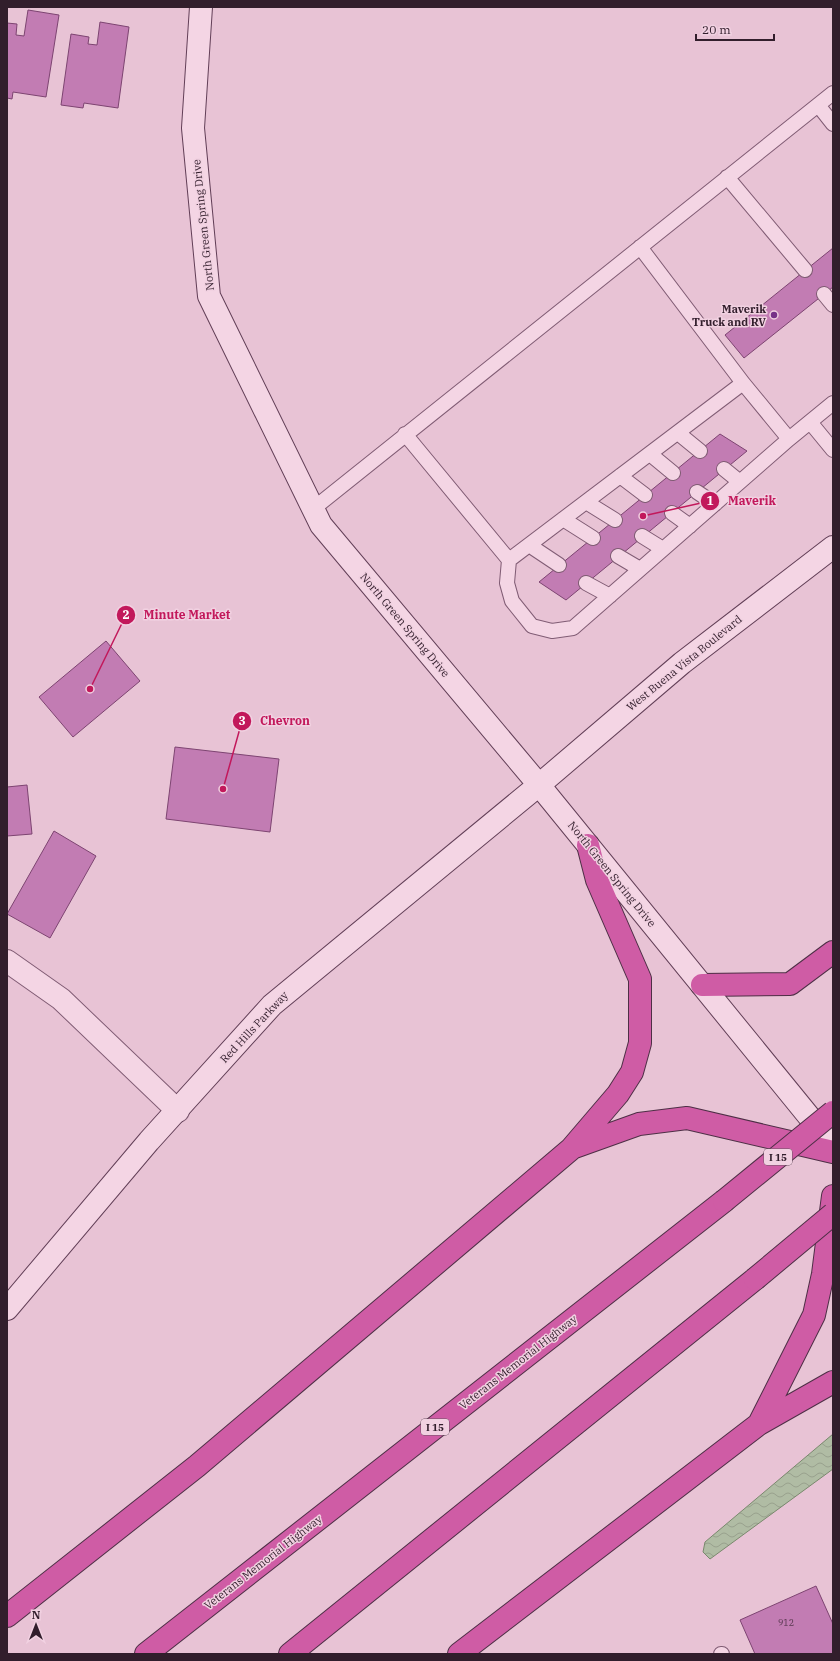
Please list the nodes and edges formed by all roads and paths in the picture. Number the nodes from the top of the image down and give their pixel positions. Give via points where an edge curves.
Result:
1 (201, 7) edge
2 (833, 93) edge
3 (818, 105) junction
4 (833, 124) edge
5 (727, 177) junction
6 (640, 247) junction
7 (806, 270) dead end
8 (824, 294) dead end
9 (833, 305) edge
10 (743, 384) junction
11 (833, 403) edge
12 (810, 422) junction
13 (678, 433) junction
14 (405, 434) junction
15 (789, 439) junction
16 (833, 450) edge
17 (700, 451) dead end
18 (650, 454) junction
19 (724, 469) dead end
20 (673, 473) dead end
21 (620, 476) junction
22 (740, 482) junction
23 (697, 492) dead end
24 (645, 495) dead end
25 (586, 502) junction
26 (715, 504) junction
27 (313, 509) junction
28 (672, 513) dead end
29 (563, 519) junction
30 (615, 520) dead end
31 (690, 526) junction
32 (642, 536) dead end
33 (593, 538) dead end
34 (529, 545) junction
35 (833, 547) edge
36 (663, 549) junction
37 (618, 556) dead end
38 (509, 560) junction
39 (559, 565) dead end
40 (640, 569) junction
41 (586, 583) dead end
42 (610, 596) junction
43 (539, 784) junction
44 (588, 845) junction
45 (833, 952) edge
46 (7, 962) edge
47 (702, 985) junction
48 (178, 1111) junction
49 (833, 1112) edge
50 (833, 1146) edge
51 (571, 1149) junction
52 (833, 1152) edge
53 (833, 1196) edge
54 (833, 1214) edge
55 (7, 1309) edge
56 (833, 1382) edge
57 (759, 1424) junction
58 (7, 1616) edge
59 (146, 1654) edge
60 (290, 1654) edge
61 (459, 1654) edge

1 - 27 main road, North Green Spring Drive via 193,128 209,296
2 - 3 lane
3 - 4 lane
3 - 5 lane
5 - 6 lane
5 - 7 lane
6 - 10 lane
6 - 14 lane
8 - 9 lane
10 - 13 lane
10 - 15 lane
11 - 12 lane
12 - 15 lane
12 - 16 lane
13 - 17 lane
13 - 18 lane
14 - 27 lane
14 - 38 lane
15 - 22 lane
18 - 20 lane
18 - 21 lane
19 - 22 lane
21 - 24 lane
21 - 25 lane
22 - 26 lane
23 - 26 lane
25 - 29 lane
25 - 30 lane
26 - 31 lane
27 - 43 main road, North Green Spring Drive via 321,525
28 - 31 lane
29 - 33 lane
29 - 34 lane
31 - 36 lane
32 - 36 lane
34 - 38 lane
34 - 39 lane
35 - 43 main road, West Buena Vista Boulevard via 682,663
36 - 40 lane
37 - 40 lane
38 - 42 lane via 507,583 512,601 532,626 552,631 573,628
40 - 42 lane
41 - 42 lane
43 - 44 main road, North Green Spring Drive
43 - 48 main road, Red Hills Parkway via 272,1004
44 - 47 main road, North Green Spring Drive
44 - 51 highway via 597,880 640,979 640,1043 632,1072 618,1094
45 - 47 highway via 790,984
46 - 48 main road via 61,999
47 - 50 main road, North Green Spring Drive
48 - 55 main road, Red Hills Parkway via 149,1141
49 - 59 highway, Veterans Memorial Highway / I 15, bridge via 724,1201
51 - 52 highway via 639,1124 686,1118
51 - 58 highway via 197,1466
53 - 57 highway via 823,1274 814,1315
54 - 60 highway, bridge
56 - 57 highway
57 - 61 highway

